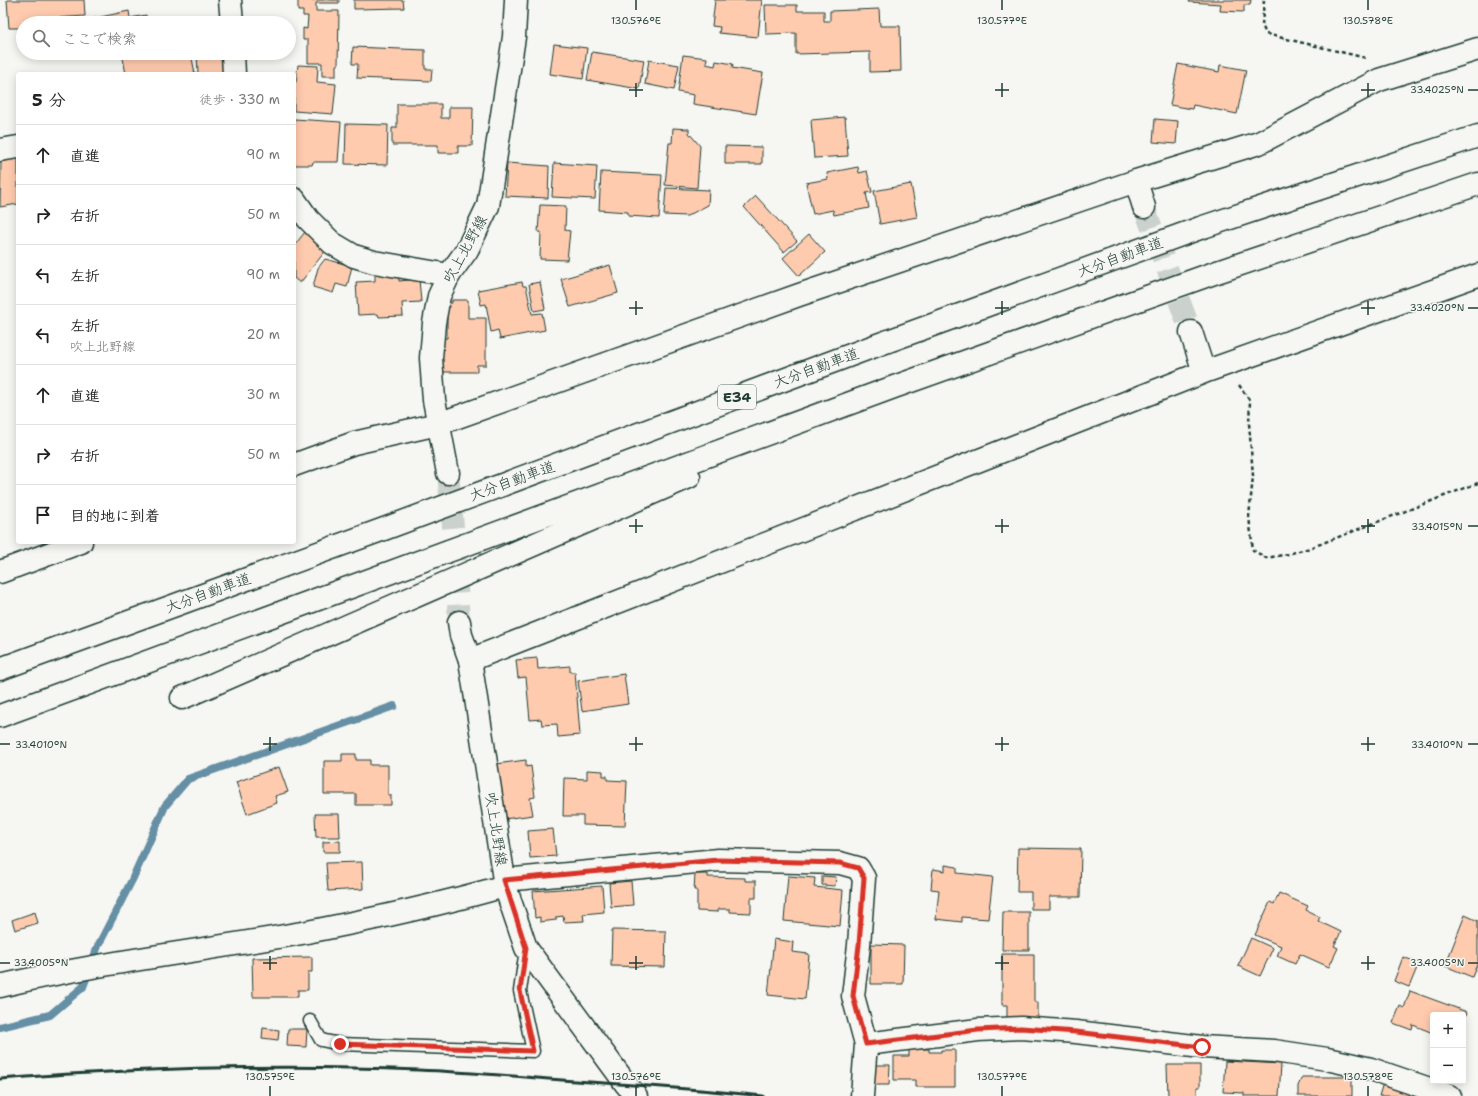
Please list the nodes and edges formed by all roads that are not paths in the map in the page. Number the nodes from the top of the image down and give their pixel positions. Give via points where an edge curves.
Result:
1 (230, 0) edge
2 (516, 0) edge
3 (231, 16) edge
4 (1478, 49) edge
5 (233, 60) edge
6 (234, 72) edge
7 (1478, 136) edge
8 (16, 147) edge
9 (0, 150) edge
10 (1136, 181) junction
11 (1478, 184) edge
12 (296, 203) edge
13 (1144, 207) tunnel mouth
14 (449, 275) junction
15 (1478, 275) edge
16 (1191, 332) tunnel mouth
17 (1204, 372) junction
18 (894, 387) junction
19 (438, 424) junction
20 (296, 464) edge
21 (448, 473) tunnel mouth
22 (76, 544) edge
23 (0, 572) edge
24 (459, 622) tunnel mouth
25 (470, 660) junction
26 (0, 668) edge
27 (182, 698) dead end
28 (0, 716) edge
29 (505, 883) junction
30 (526, 948) junction
31 (0, 986) edge
32 (310, 1021) dead end
33 (866, 1044) junction
34 (636, 1096) edge
35 (862, 1096) edge
36 (1450, 1096) edge

1 - 3 main road
2 - 14 main road, 吹上北野線 via 514,37 488,206 467,250
4 - 10 main road via 1379,80 1259,143
5 - 6 main road
7 - 26 main road, 大分自動車道 / E34 via 1200,228
8 - 9 main road
10 - 13 main road
10 - 19 main road via 807,292
11 - 18 main road via 1209,275
12 - 14 main road via 332,243 354,256
14 - 19 main road, 吹上北野線 via 439,296 431,358
15 - 17 main road
16 - 17 main road
17 - 25 main road
18 - 27 main road
18 - 28 main road
19 - 20 main road via 354,443
19 - 21 main road, 吹上北野線
22 - 23 main road
24 - 25 main road, 吹上北野線
25 - 29 main road, 吹上北野線
29 - 30 main road, 吹上北野線
29 - 31 main road via 444,903 376,919 80,968
29 - 33 main road via 718,860 840,863 858,868 864,878 853,996
30 - 32 lane via 520,991 533,1051 340,1044 321,1040
30 - 34 main road, 吹上北野線
33 - 35 main road
33 - 36 main road via 978,1030 1021,1028 1076,1032 1202,1047 1274,1051 1327,1059 1371,1069

